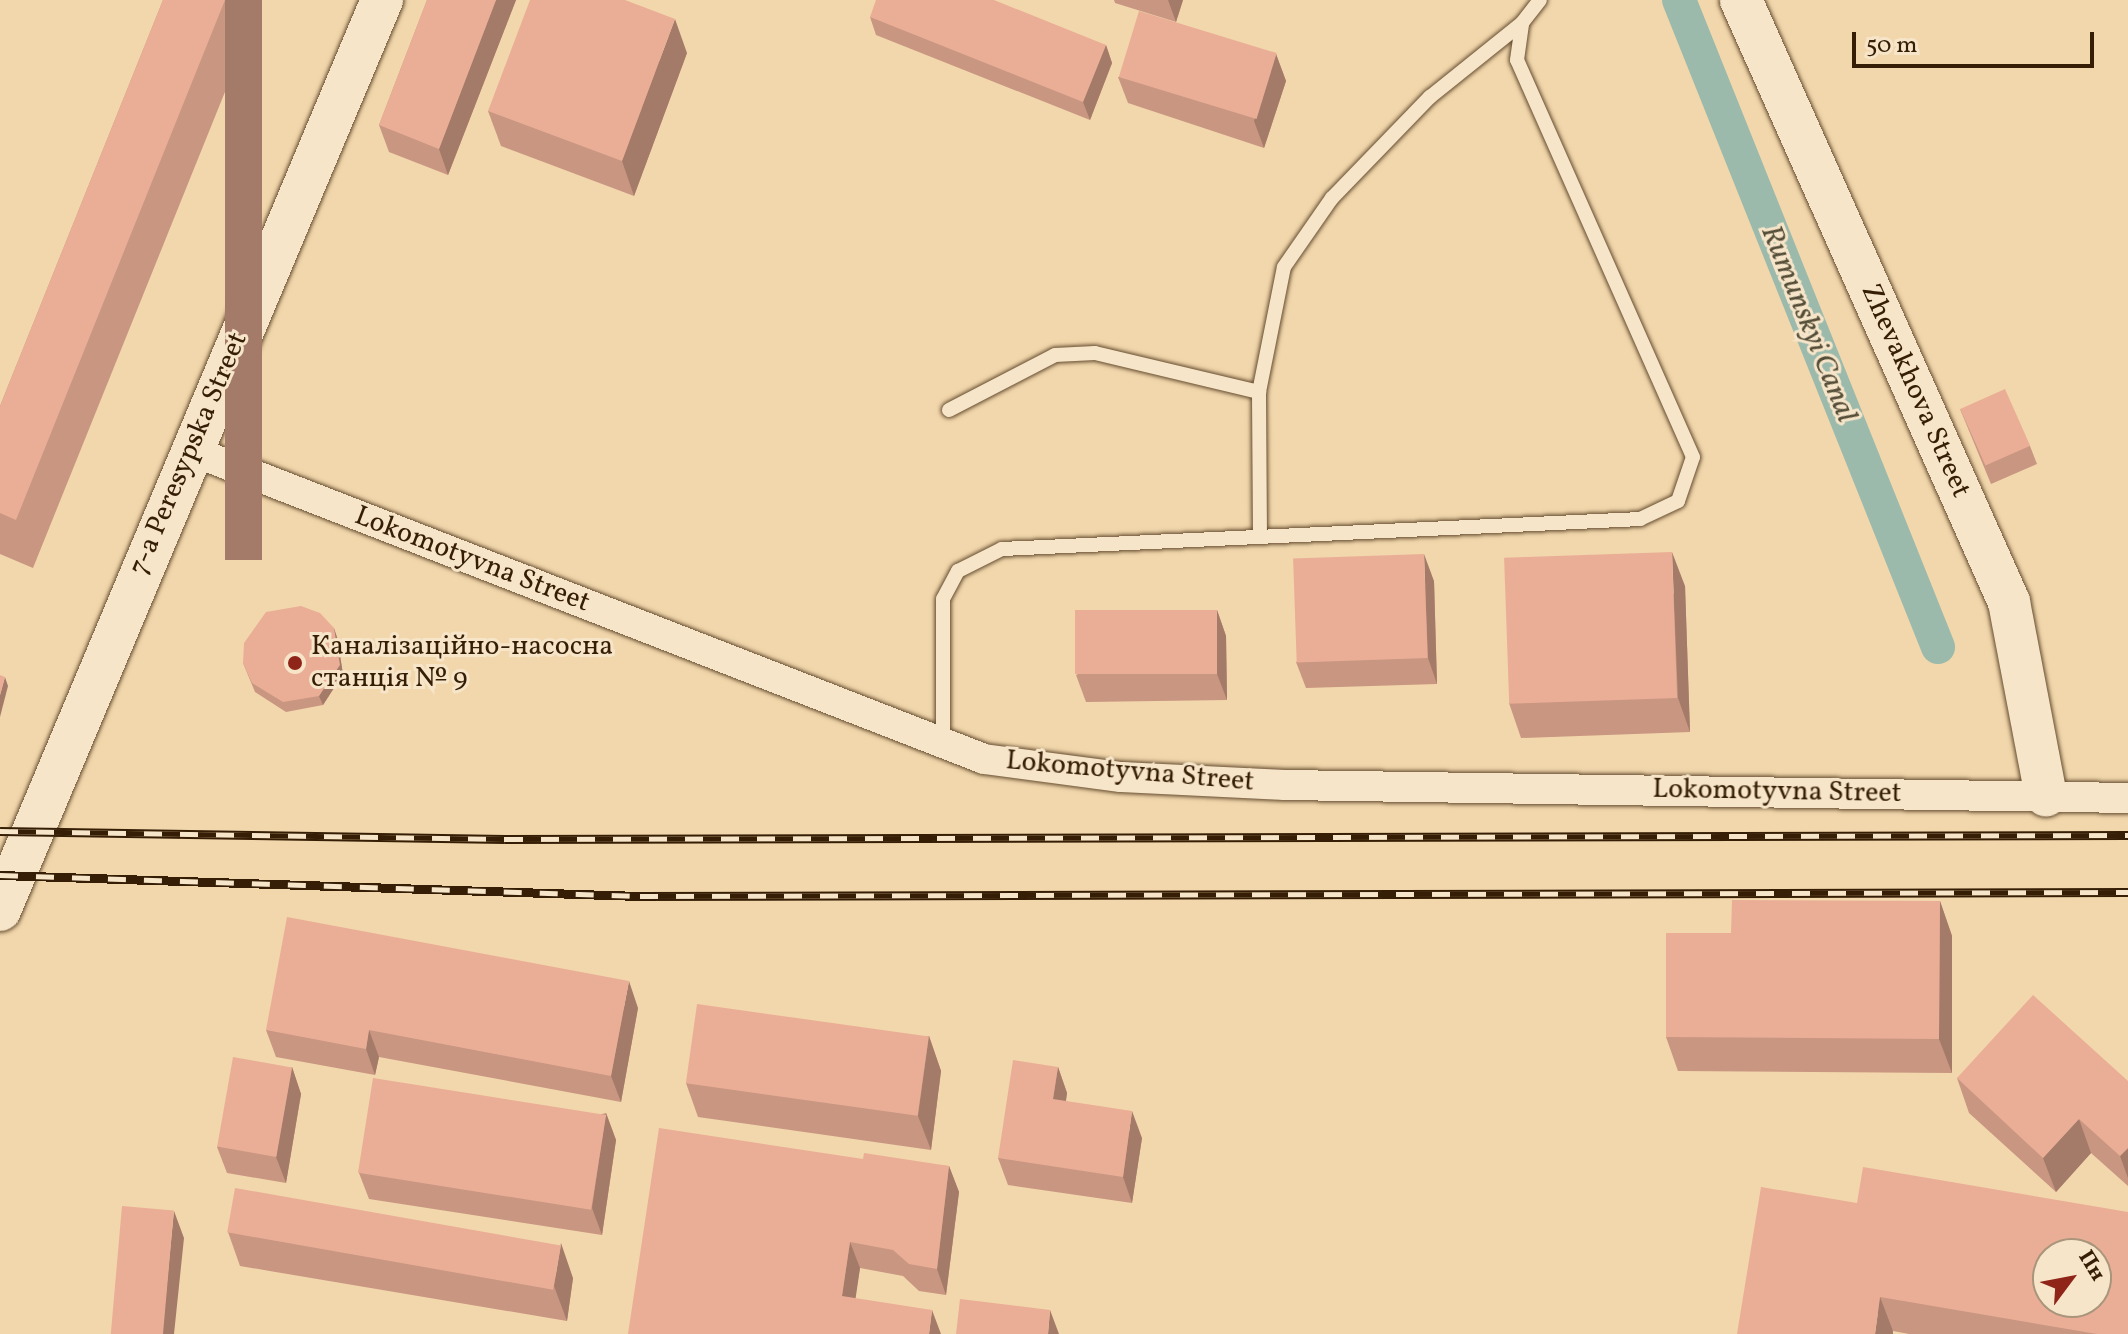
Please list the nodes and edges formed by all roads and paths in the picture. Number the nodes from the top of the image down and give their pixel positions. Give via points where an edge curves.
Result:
1 (382, 0) edge
2 (1540, 0) edge
3 (1741, 0) edge
4 (1522, 23) junction
5 (1259, 392) junction
6 (949, 410) dead end
7 (190, 450) junction
8 (1260, 537) junction
9 (943, 743) junction
10 (2046, 796) junction
11 (2128, 798) edge
12 (0, 910) edge

1 - 7 main road, 7-a Peresypska Street
2 - 4 lane
3 - 10 main road, Zhevakhova Street via 2009,602
4 - 5 lane via 1430,97 1332,198 1284,267
4 - 8 lane via 1517,60 1693,457 1678,501 1640,519
5 - 6 lane via 1095,353 1055,355
5 - 8 lane
7 - 9 street, Lokomotyvna Street
7 - 12 main road, 7-a Peresypska Street
8 - 9 lane via 1002,549 958,571 943,599
9 - 10 street, Lokomotyvna Street via 984,759 1121,777 1255,784
10 - 11 street, Lokomotyvna Street

